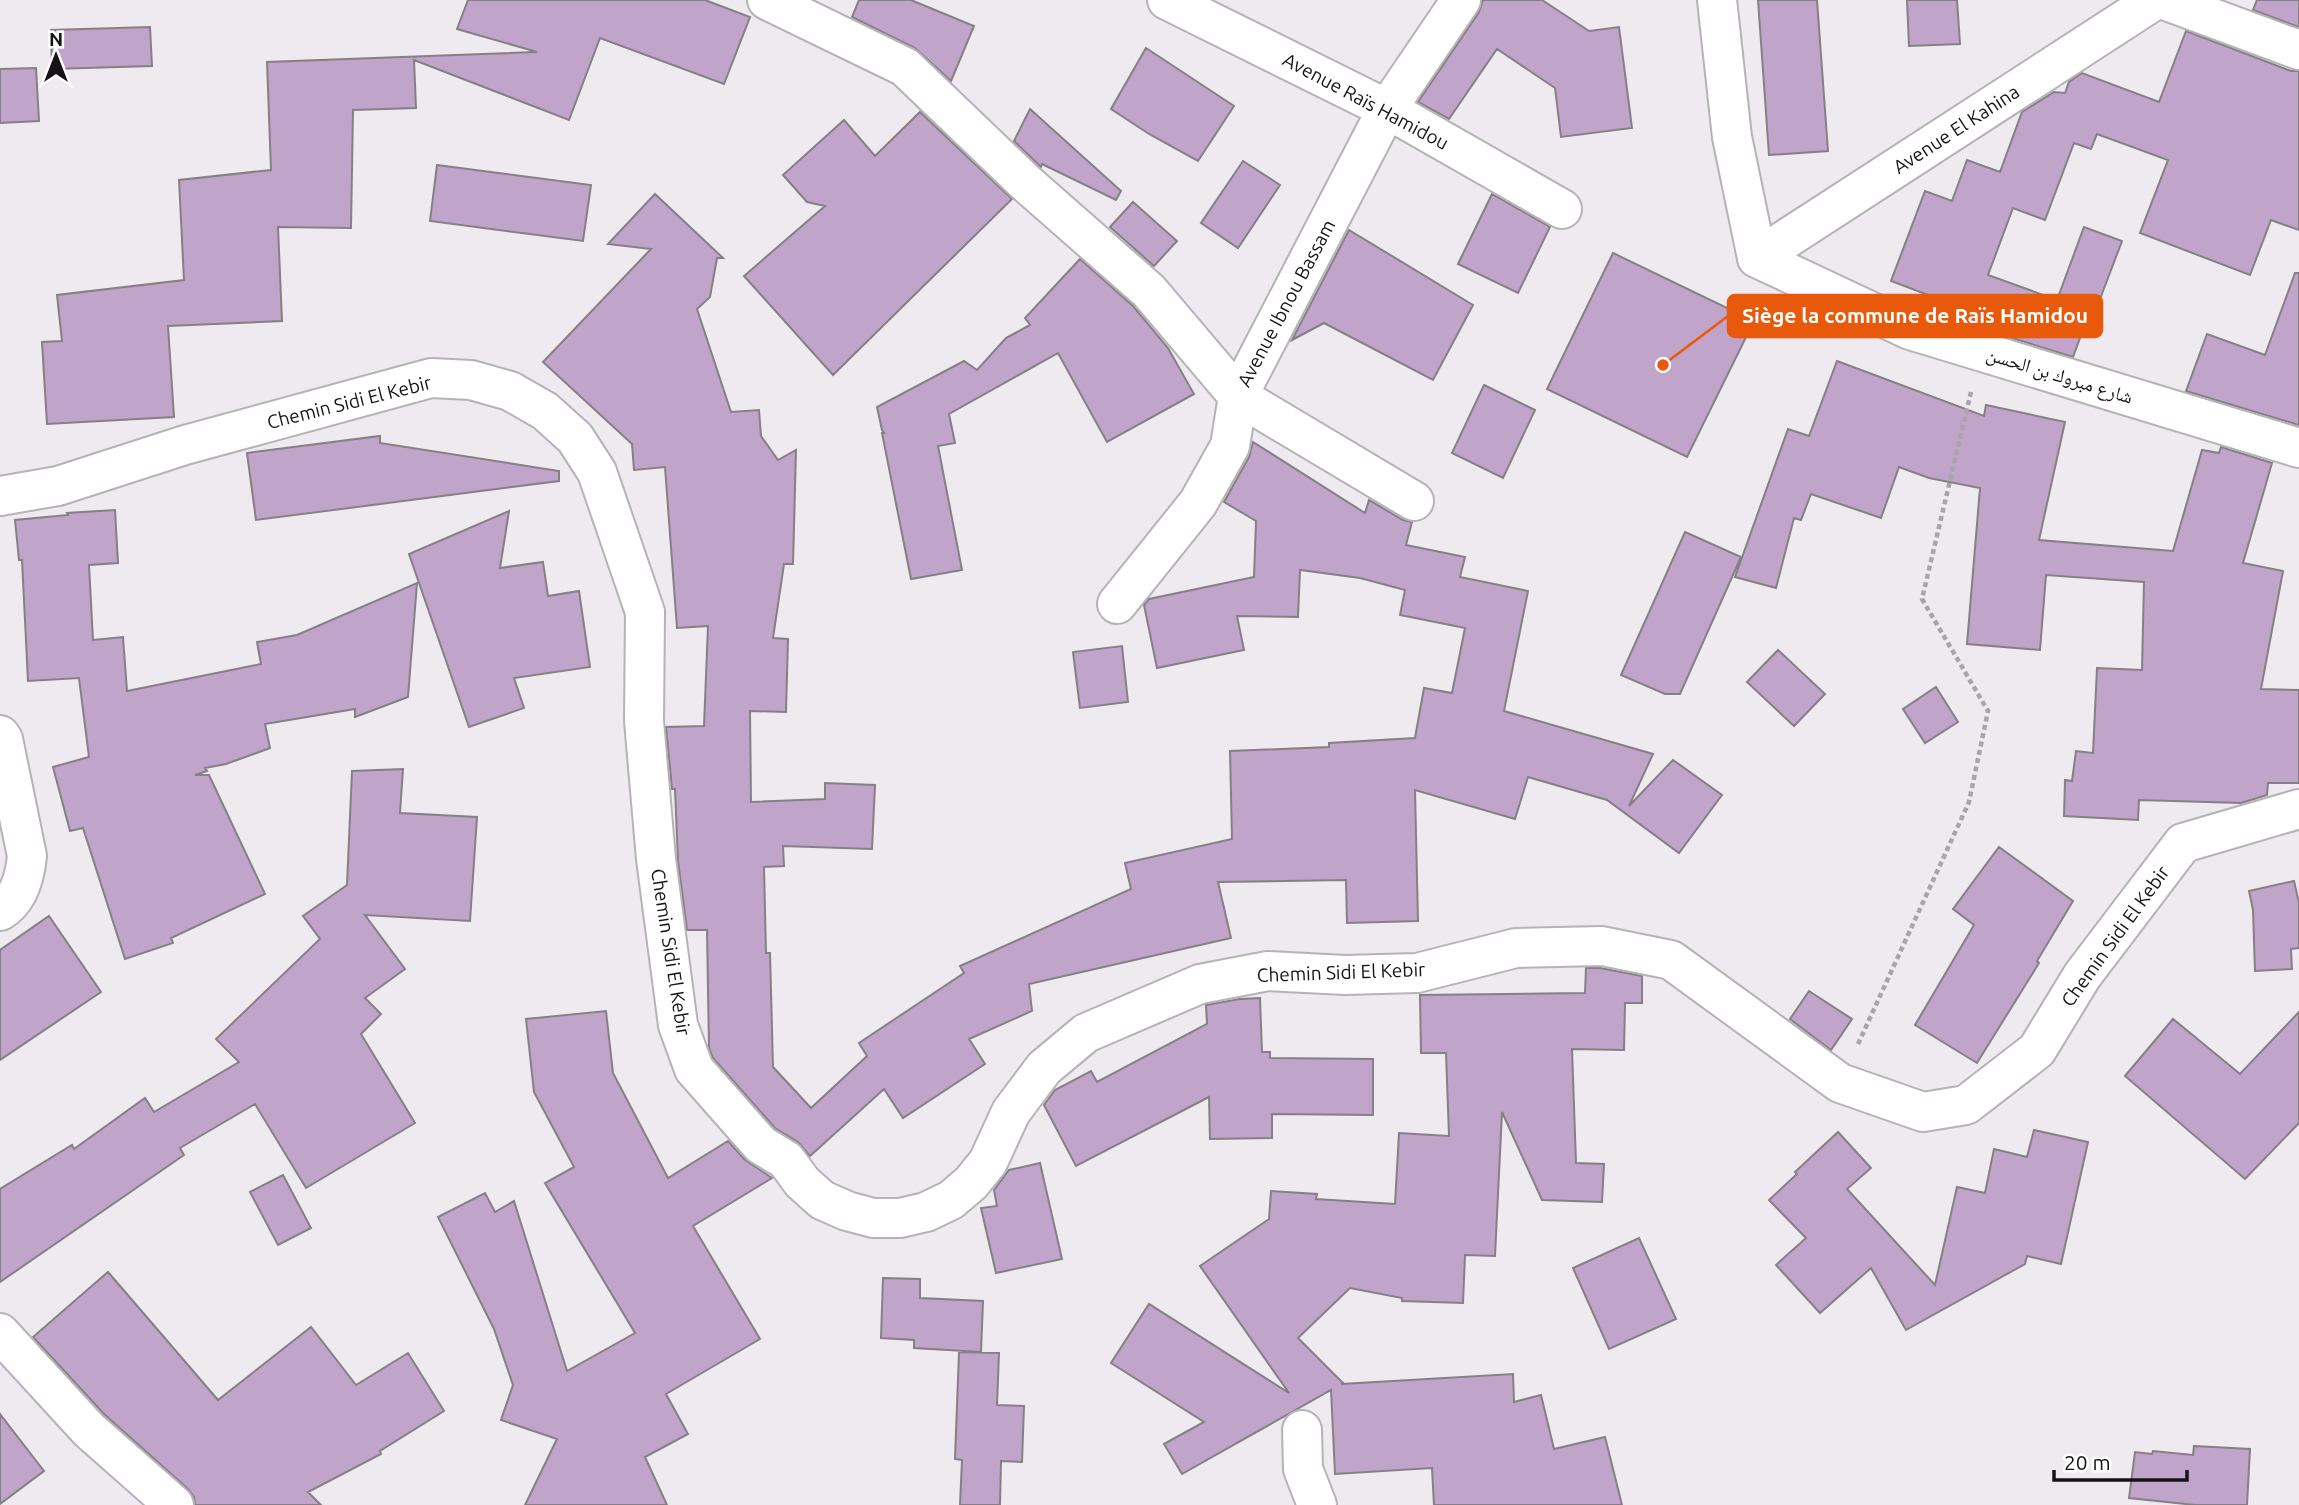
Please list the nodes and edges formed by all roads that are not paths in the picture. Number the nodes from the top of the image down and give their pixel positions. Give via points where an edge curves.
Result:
1 (767, 0) edge
2 (1167, 0) edge
3 (1461, 0) edge
4 (1717, 0) edge
5 (2155, 0) edge
6 (2164, 0) edge
7 (2299, 50) edge
8 (1387, 109) junction
9 (1562, 209) dead end
10 (1757, 258) junction
11 (1238, 396) junction
12 (2299, 448) edge
13 (0, 496) edge
14 (1414, 501) dead end
15 (1117, 604) dead end
16 (0, 735) edge
17 (2299, 809) edge
18 (0, 911) edge
19 (0, 1332) edge
20 (1302, 1430) dead end
21 (174, 1505) edge
22 (1317, 1505) edge

1 - 11 street via 905,67 1025,182 1149,291
2 - 8 street, Avenue Raïs Hamidou
3 - 8 street, Avenue Ibnou Bassam
4 - 10 street via 1732,137
5 - 10 street, Avenue El Kahina
6 - 7 street
8 - 9 street, Avenue Raïs Hamidou
8 - 11 street, Avenue Ibnou Bassam
10 - 12 street, شارع مبروك بن الحسن via 1910,330
11 - 14 street
11 - 15 street, Avenue Ibnou Bassam via 1230,446 1198,503
13 - 17 street, Chemin Sidi El Kebir via 58,486 185,445 431,378 471,380 510,391 545,411 575,438 597,472 645,612 644,721 656,859 678,1025 694,1069 761,1145 786,1160 822,1200 873,1218 926,1212 971,1183 988,1162 1011,1112 1044,1068 1086,1033 1200,984 1268,971 1417,973 1516,948 1602,946 1671,960 1840,1083 1923,1112 1966,1105 2037,1050 2082,976 2183,843
16 - 18 street via 27,856 21,885
19 - 21 street via 89,1430
20 - 22 street via 1303,1469

